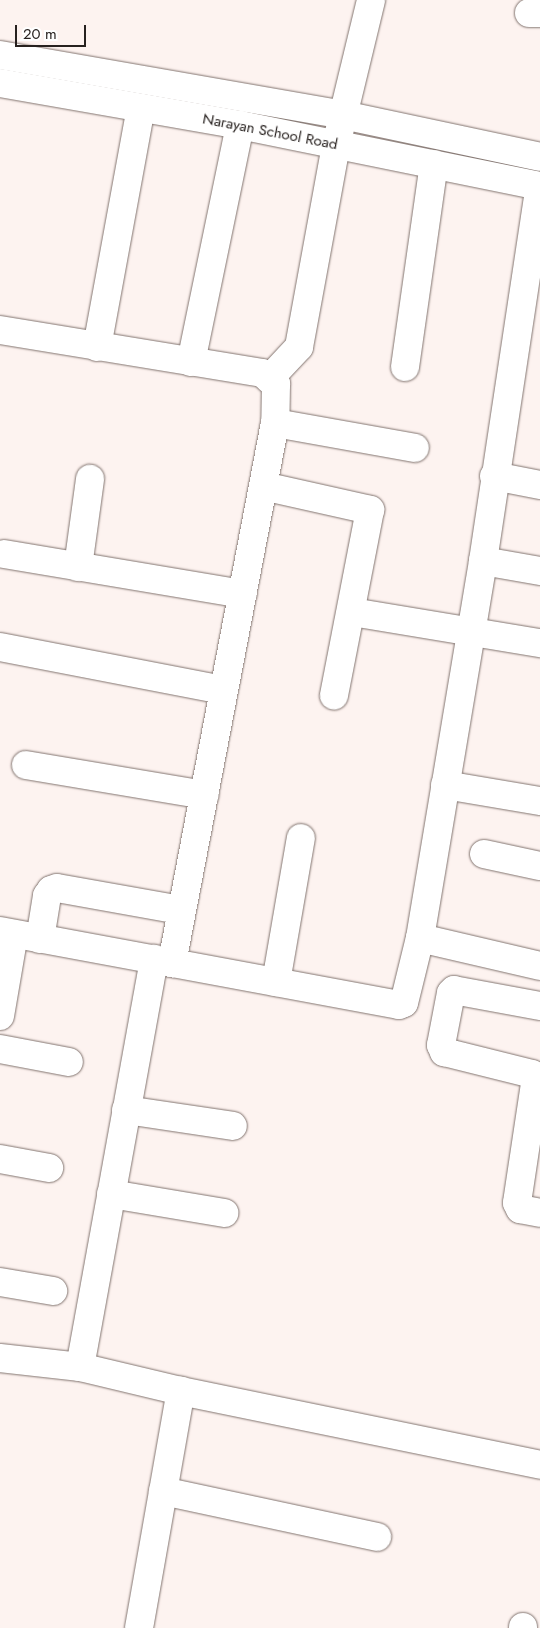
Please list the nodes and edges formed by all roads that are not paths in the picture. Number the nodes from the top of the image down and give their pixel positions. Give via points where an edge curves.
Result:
1 (371, 0) edge
2 (0, 55) edge
3 (0, 83) edge
4 (141, 108) junction
5 (343, 115) junction
6 (240, 126) junction
7 (336, 145) junction
8 (540, 156) edge
9 (434, 164) junction
10 (540, 186) edge
11 (0, 330) edge
12 (97, 347) junction
13 (191, 362) junction
14 (405, 368) dead end
15 (269, 379) junction
16 (275, 424) junction
17 (415, 448) dead end
18 (494, 476) junction
19 (90, 479) dead end
20 (540, 484) edge
21 (263, 486) junction
22 (4, 554) dead end
23 (483, 561) junction
24 (78, 567) junction
25 (540, 571) edge
26 (243, 594) junction
27 (352, 612) junction
28 (470, 631) junction
29 (540, 644) edge
30 (0, 647) edge
31 (223, 690) junction
32 (334, 696) dead end
33 (26, 765) dead end
34 (445, 785) junction
35 (205, 795) junction
36 (540, 801) edge
37 (301, 838) dead end
38 (484, 854) dead end
39 (540, 866) edge
40 (181, 910) junction
41 (18, 935) edge
42 (420, 938) junction
43 (163, 961) junction
44 (540, 966) edge
45 (276, 982) junction
46 (540, 1006) edge
47 (0, 1016) edge
48 (0, 1049) edge
49 (69, 1062) dead end
50 (126, 1110) junction
51 (535, 1116) edge
52 (233, 1126) dead end
53 (0, 1159) edge
54 (49, 1168) dead end
55 (111, 1194) junction
56 (224, 1213) dead end
57 (540, 1213) edge
58 (0, 1282) edge
59 (54, 1291) dead end
60 (0, 1358) edge
61 (80, 1367) junction
62 (181, 1391) junction
63 (540, 1465) edge
64 (163, 1491) junction
65 (377, 1537) dead end
66 (139, 1628) edge

1 - 5 street
2 - 5 street
3 - 4 street, Narayan School Road
4 - 6 street, Narayan School Road
4 - 12 street
5 - 7 street
5 - 8 street
6 - 7 street, Narayan School Road
6 - 13 street
7 - 9 street, Narayan School Road
7 - 15 street via 299,347
9 - 10 street, Narayan School Road
9 - 14 street
10 - 18 street
11 - 12 street
12 - 13 street
13 - 15 street via 262,373
15 - 16 street via 276,384
16 - 17 street
16 - 21 street
18 - 20 street
18 - 23 street
19 - 24 street
21 - 26 street
21 - 27 street via 370,510
22 - 24 street
23 - 25 street
23 - 28 street
24 - 26 street
26 - 31 street
27 - 28 street
27 - 32 street
28 - 29 street
28 - 34 street
30 - 31 street
31 - 35 street
33 - 35 street
34 - 36 street
34 - 42 street
35 - 40 street
37 - 45 street
38 - 39 street
40 - 41 street via 57,888 51,890
40 - 43 street
41 - 43 street
41 - 47 street
42 - 44 street
42 - 45 street via 407,998 399,1005
43 - 45 street
43 - 50 street
46 - 51 street via 454,990 440,1044 444,1052 532,1074 536,1082
48 - 49 street
50 - 52 street
50 - 55 street
51 - 57 street via 517,1203 520,1209
53 - 54 street
55 - 56 street
55 - 61 street
58 - 59 street
60 - 61 street
61 - 62 street
62 - 63 street
62 - 64 street
64 - 65 street
64 - 66 street

